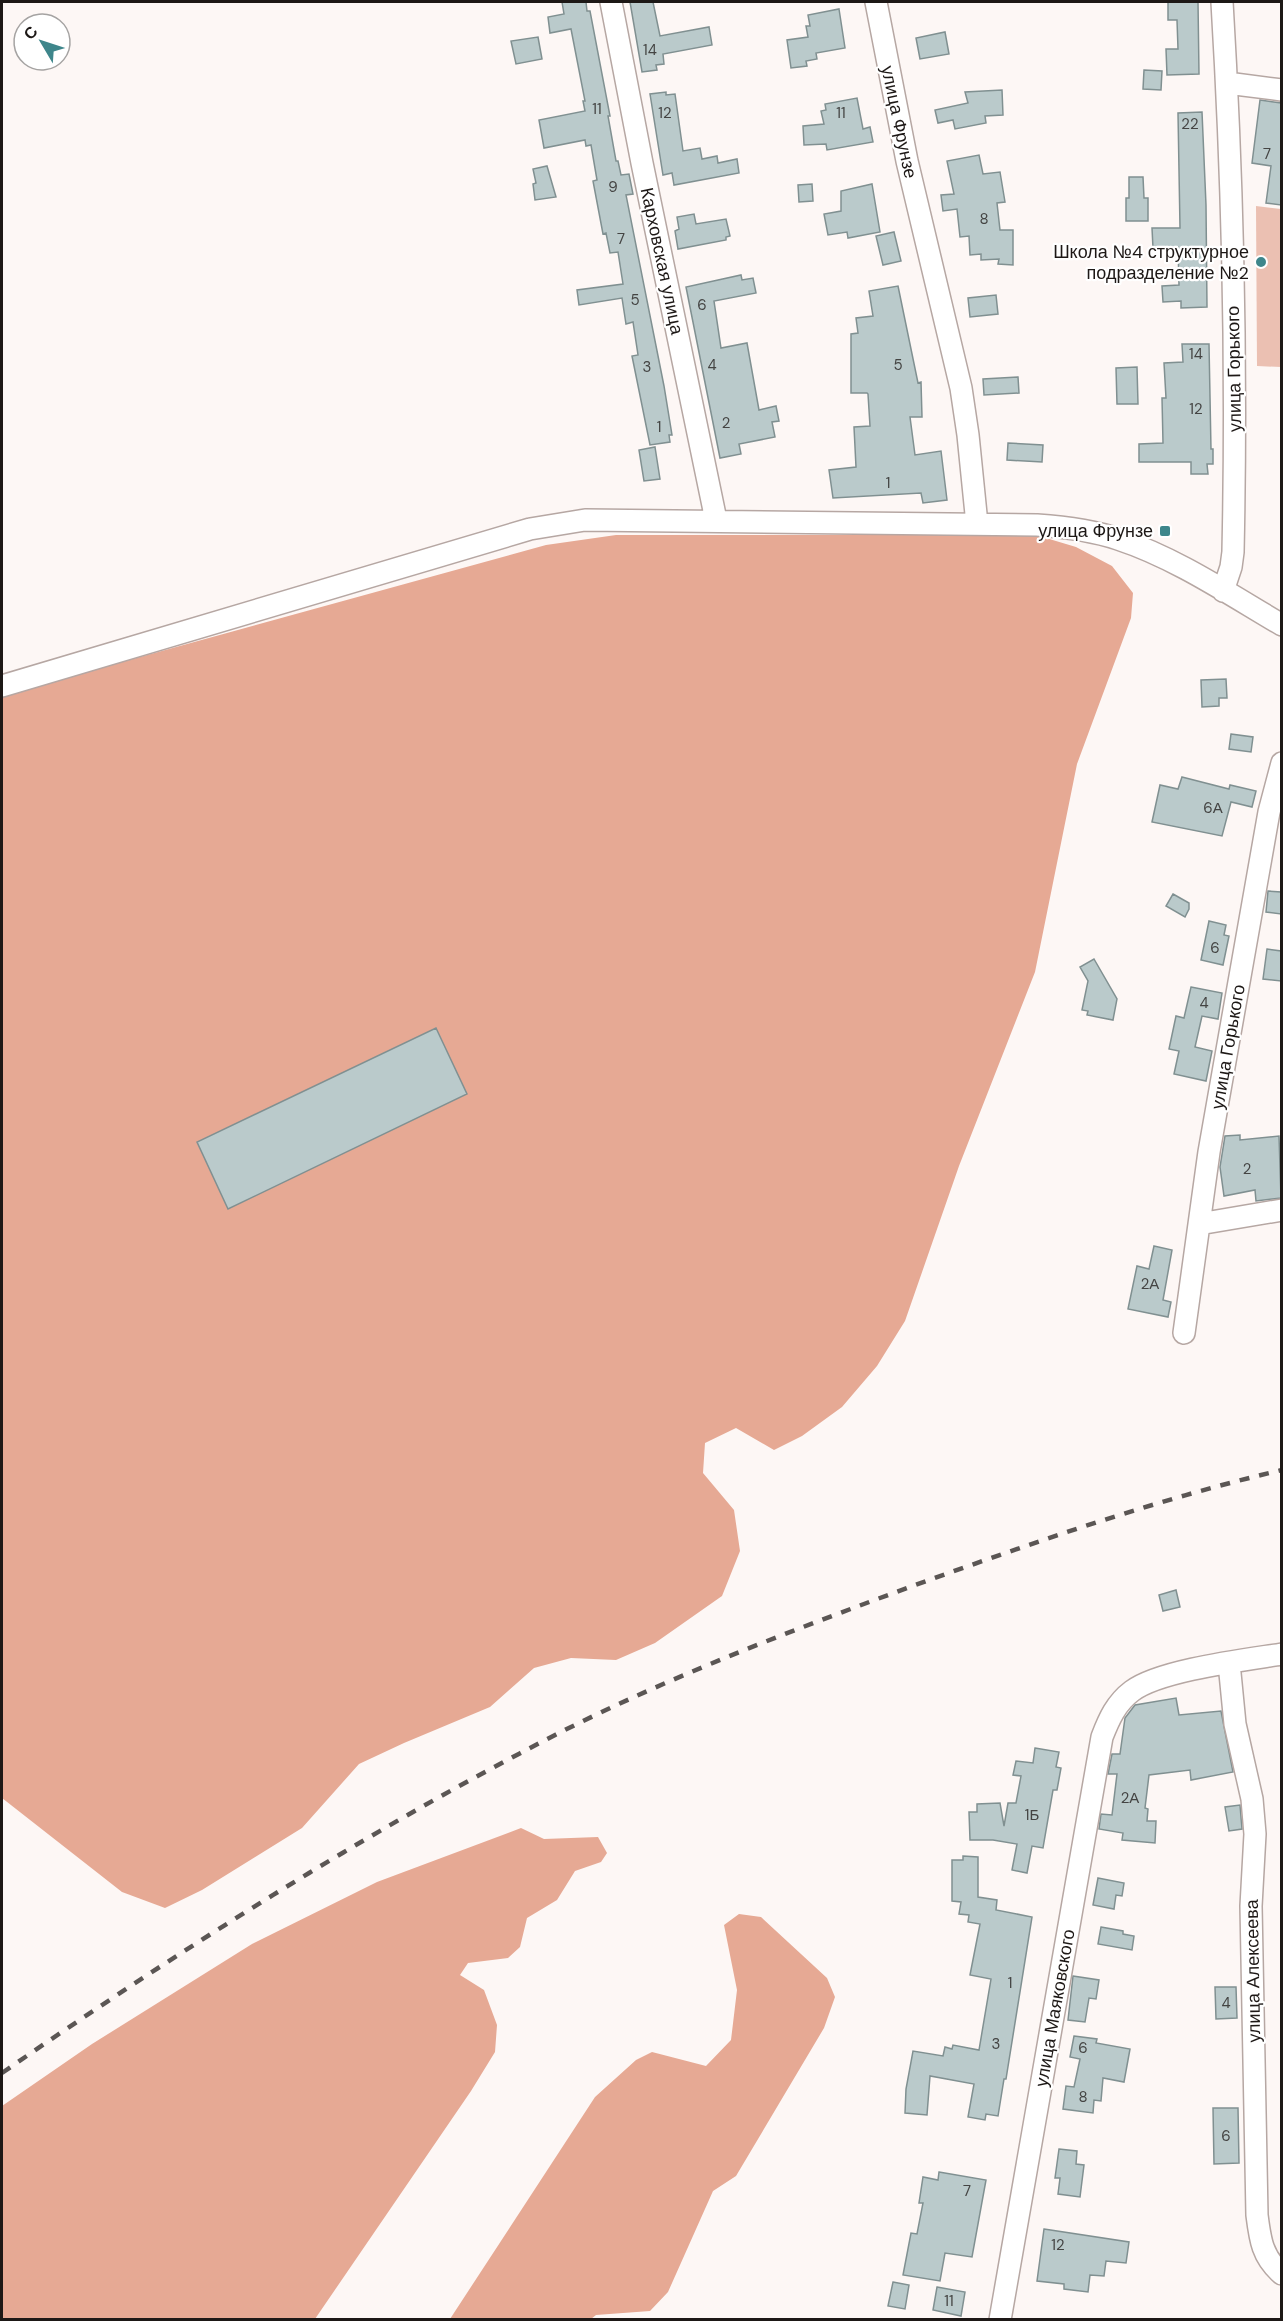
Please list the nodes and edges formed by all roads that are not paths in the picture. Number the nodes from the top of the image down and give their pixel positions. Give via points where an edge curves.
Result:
1 (611, 2) edge
2 (876, 2) edge
3 (1222, 2) edge
4 (1227, 83) junction
5 (1281, 90) edge
6 (716, 520) junction
7 (977, 524) junction
8 (1223, 591) junction
9 (1281, 625) edge
10 (2, 686) edge
11 (1281, 763) edge
12 (1281, 1210) edge
13 (1199, 1224) junction
14 (1184, 1334) dead end
15 (1281, 1654) edge
16 (1229, 1663) junction
17 (1281, 2274) edge
18 (1000, 2319) edge

1 - 6 street, Карховская улица
2 - 7 street, улица Фрунзе via 907,161 961,388
3 - 4 street, улица Горького
4 - 5 street
4 - 8 street, улица Горького via 1235,416 1233,552
6 - 7 street
6 - 10 street via 585,520 530,529
7 - 8 street via 1068,527 1118,539
8 - 9 street
11 - 13 street, улица Горького via 1269,812
12 - 13 street
13 - 14 street, улица Горького
15 - 16 street
16 - 17 street, улица Алексеева via 1235,1724 1256,1834 1251,1906 1257,2215 1261,2247
16 - 18 street, улица Маяковского via 1156,1678 1133,1690 1110,1715 1102,1737

